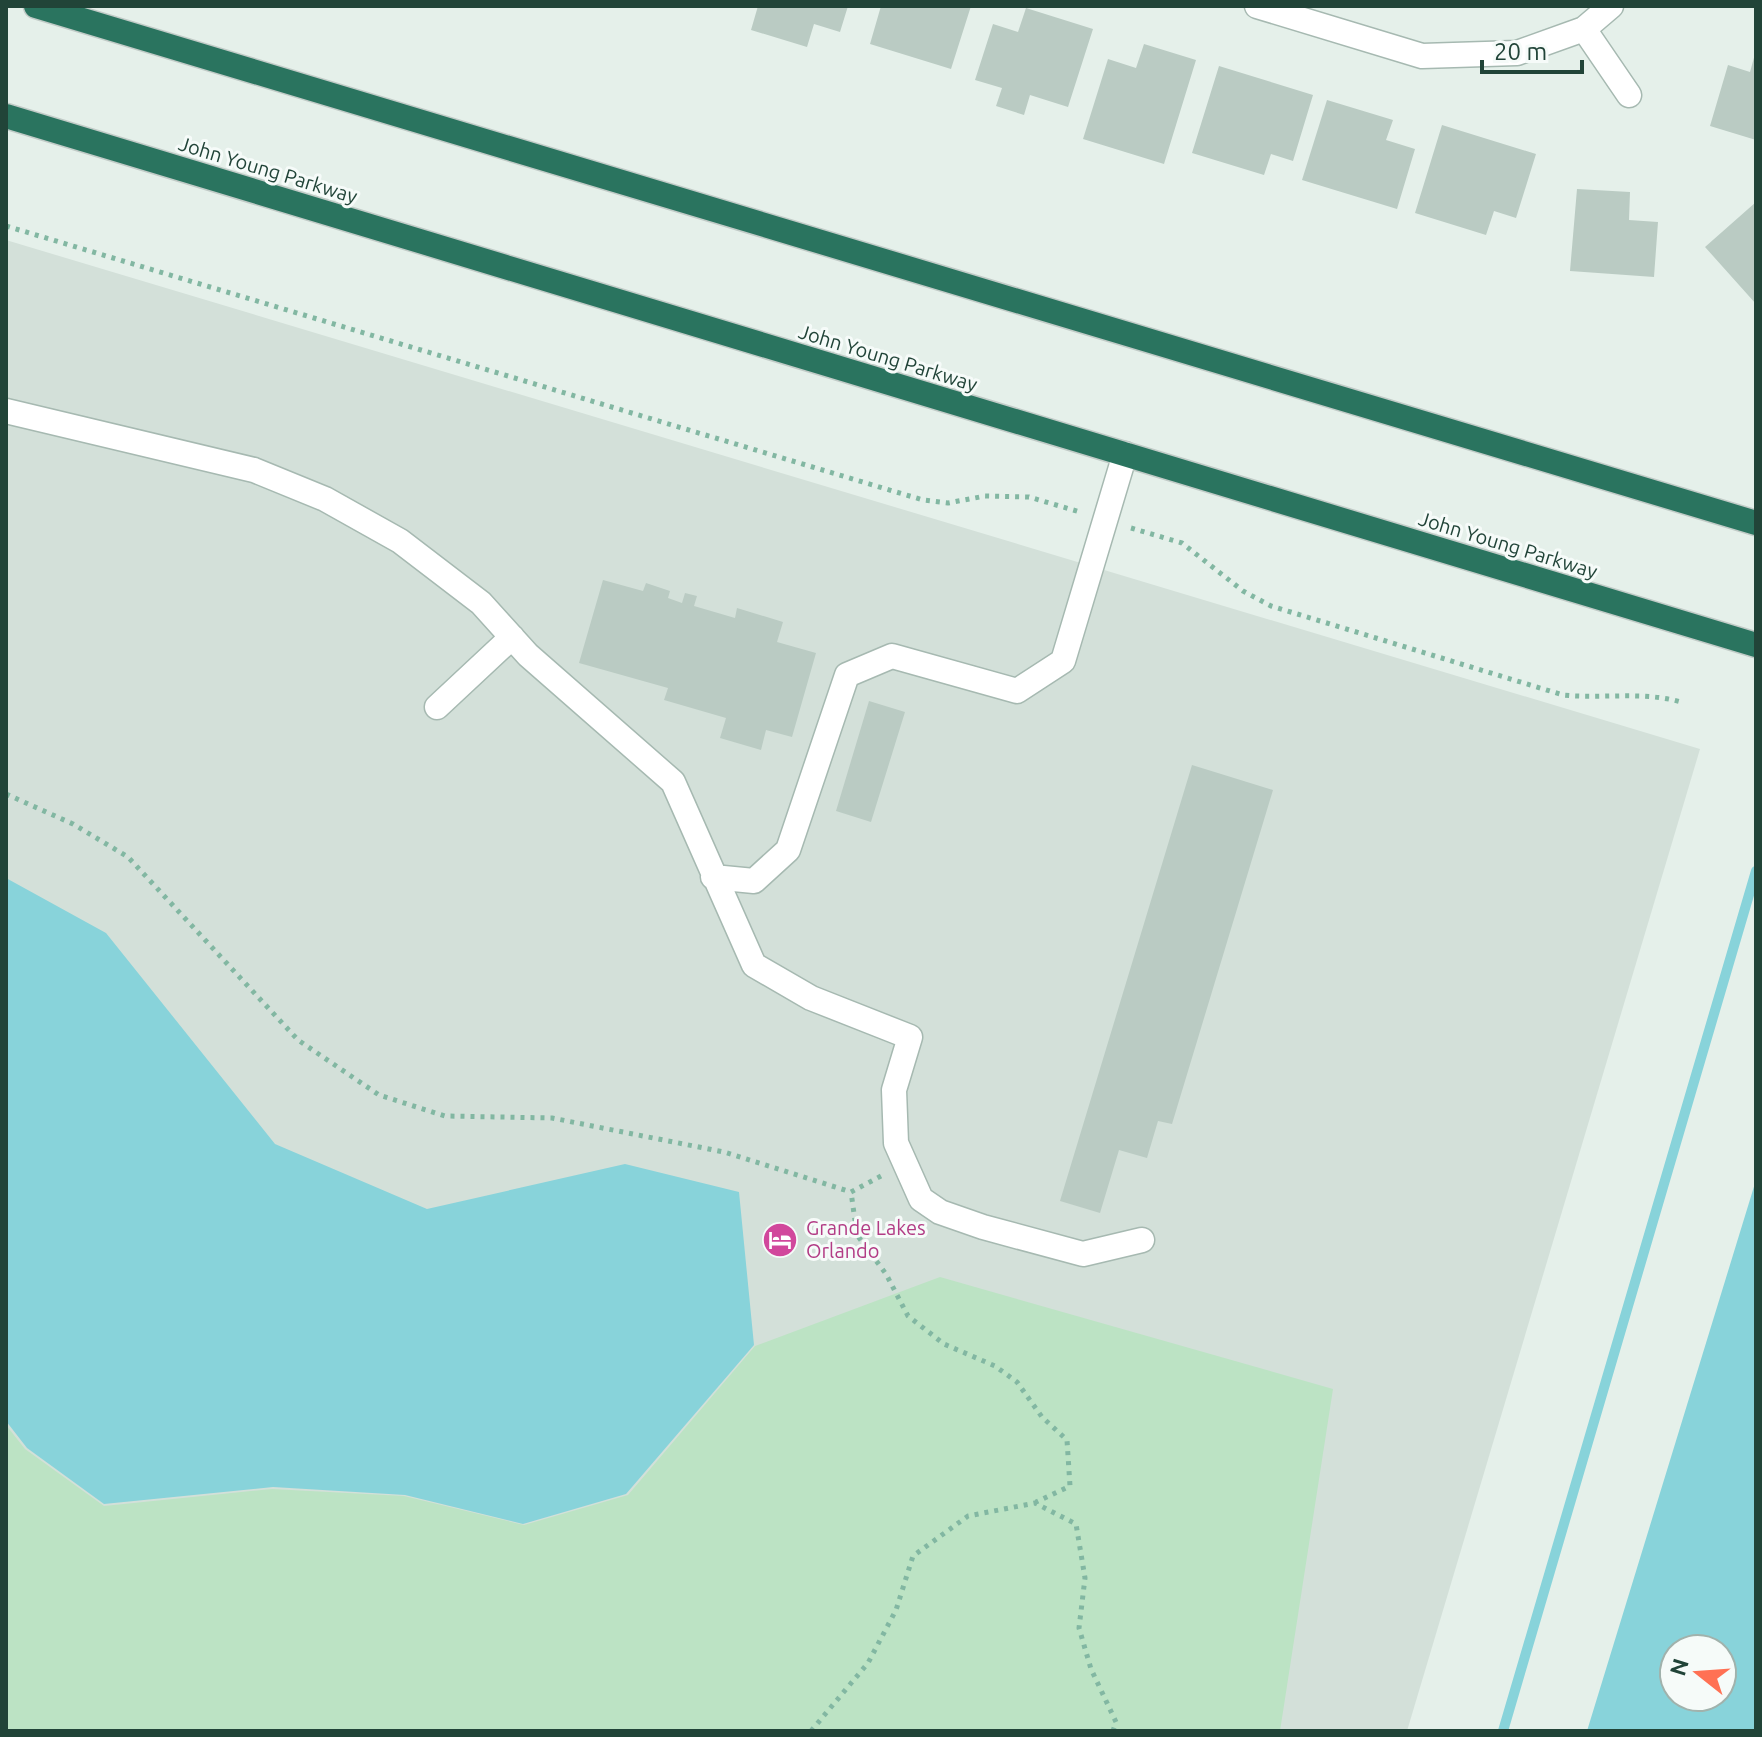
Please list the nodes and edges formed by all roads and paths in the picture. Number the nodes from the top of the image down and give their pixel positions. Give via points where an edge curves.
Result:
1 (36, 6) edge
2 (1257, 6) edge
3 (1611, 6) edge
4 (1584, 29) junction
5 (1629, 95) dead end
6 (6, 116) edge
7 (6, 226) edge
8 (6, 411) edge
9 (1125, 454) junction
10 (1106, 520) junction
11 (1756, 523) edge
12 (512, 637) junction
13 (1756, 645) edge
14 (1681, 702) dead end
15 (437, 707) dead end
16 (6, 794) edge
17 (713, 877) junction
18 (905, 1164) junction
19 (851, 1192) junction
20 (1142, 1240) dead end
21 (1035, 1503) junction
22 (811, 1731) edge
23 (1113, 1731) edge

1 - 11 highway
2 - 4 street via 1422,56 1517,53
3 - 4 street
4 - 5 street
6 - 9 highway, John Young Parkway
7 - 10 path via 923,500 1029,497
8 - 12 street via 254,470 325,499 400,541 481,603
9 - 10 street
9 - 13 highway, John Young Parkway
10 - 14 path via 1182,543 1271,606 1563,695 1659,696
10 - 17 street via 1063,661 1017,691 892,656 847,675 788,850 754,881
12 - 15 street
12 - 17 street via 673,782
16 - 19 path via 73,824 128,857 298,1040 379,1095 445,1116 552,1118 724,1152
17 - 18 street via 754,965 811,998 910,1037 894,1090 896,1143
18 - 19 path
18 - 20 street via 921,1199 940,1212 983,1227 1083,1254
19 - 21 path via 857,1235 908,1316 944,1344 995,1366 1017,1382 1067,1440 1070,1486
21 - 22 path via 968,1516 913,1556 896,1610 868,1663
21 - 23 path via 1076,1524 1085,1578 1079,1628 1116,1722

